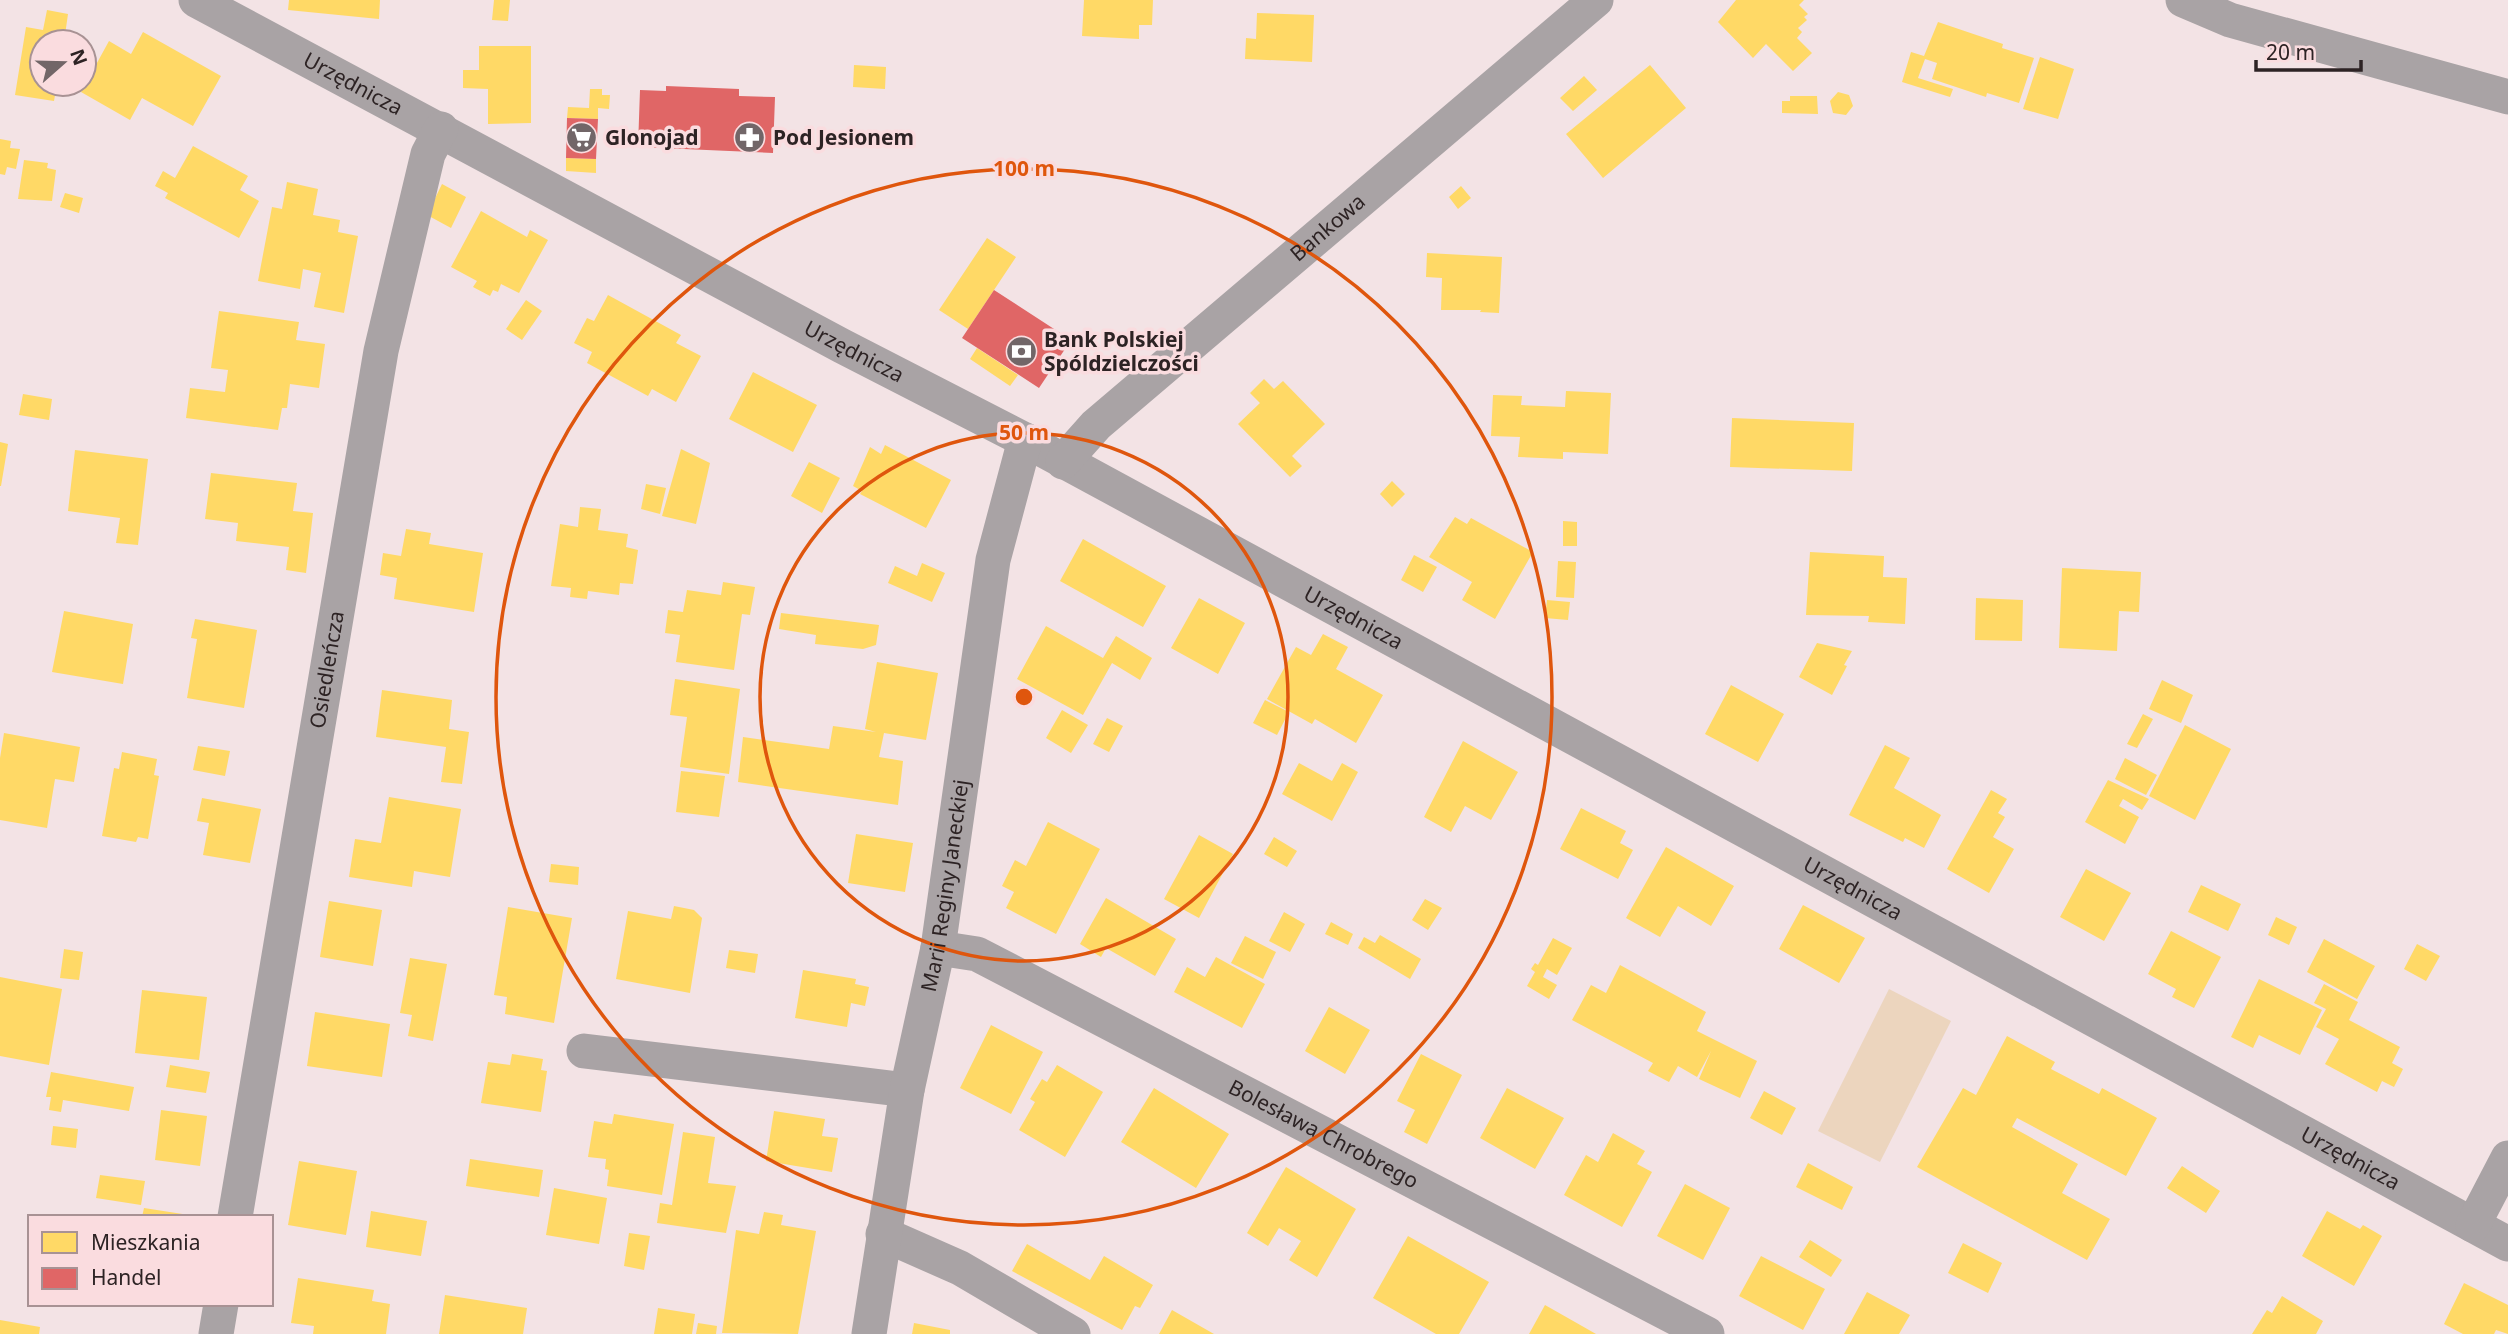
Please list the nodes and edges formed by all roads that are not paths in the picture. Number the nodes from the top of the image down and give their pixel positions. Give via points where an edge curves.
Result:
1 (196, 0) edge
2 (1596, 0) edge
3 (2183, 0) edge
4 (2508, 97) edge
5 (441, 129) junction
6 (1025, 440) junction
7 (1063, 462) junction
8 (938, 948) junction
9 (584, 1051) dead end
10 (907, 1090) junction
11 (2508, 1158) edge
12 (235, 1215) edge
13 (2473, 1225) junction
14 (883, 1234) junction
15 (2508, 1244) edge
16 (221, 1306) edge
17 (216, 1334) edge
18 (869, 1334) edge
19 (1073, 1334) edge
20 (1706, 1334) edge

1 - 5 street, Urzędnicza
2 - 7 street, Bankowa via 1096,425
3 - 4 street via 2230,20
5 - 6 street, Urzędnicza
5 - 12 street, Osiedleńcza via 428,154 381,351
6 - 7 street, Urzędnicza
6 - 8 street, Marii Reginy Janeckiej via 993,560
7 - 13 street, Urzędnicza
8 - 10 street, Marii Reginy Janeckiej
8 - 20 street, Bolesława Chrobrego via 977,954
9 - 10 street
10 - 14 street, Marii Reginy Janeckiej
11 - 13 street
13 - 15 street, Urzędnicza
14 - 18 street, Marii Reginy Janeckiej
14 - 19 street via 960,1268
16 - 17 street

